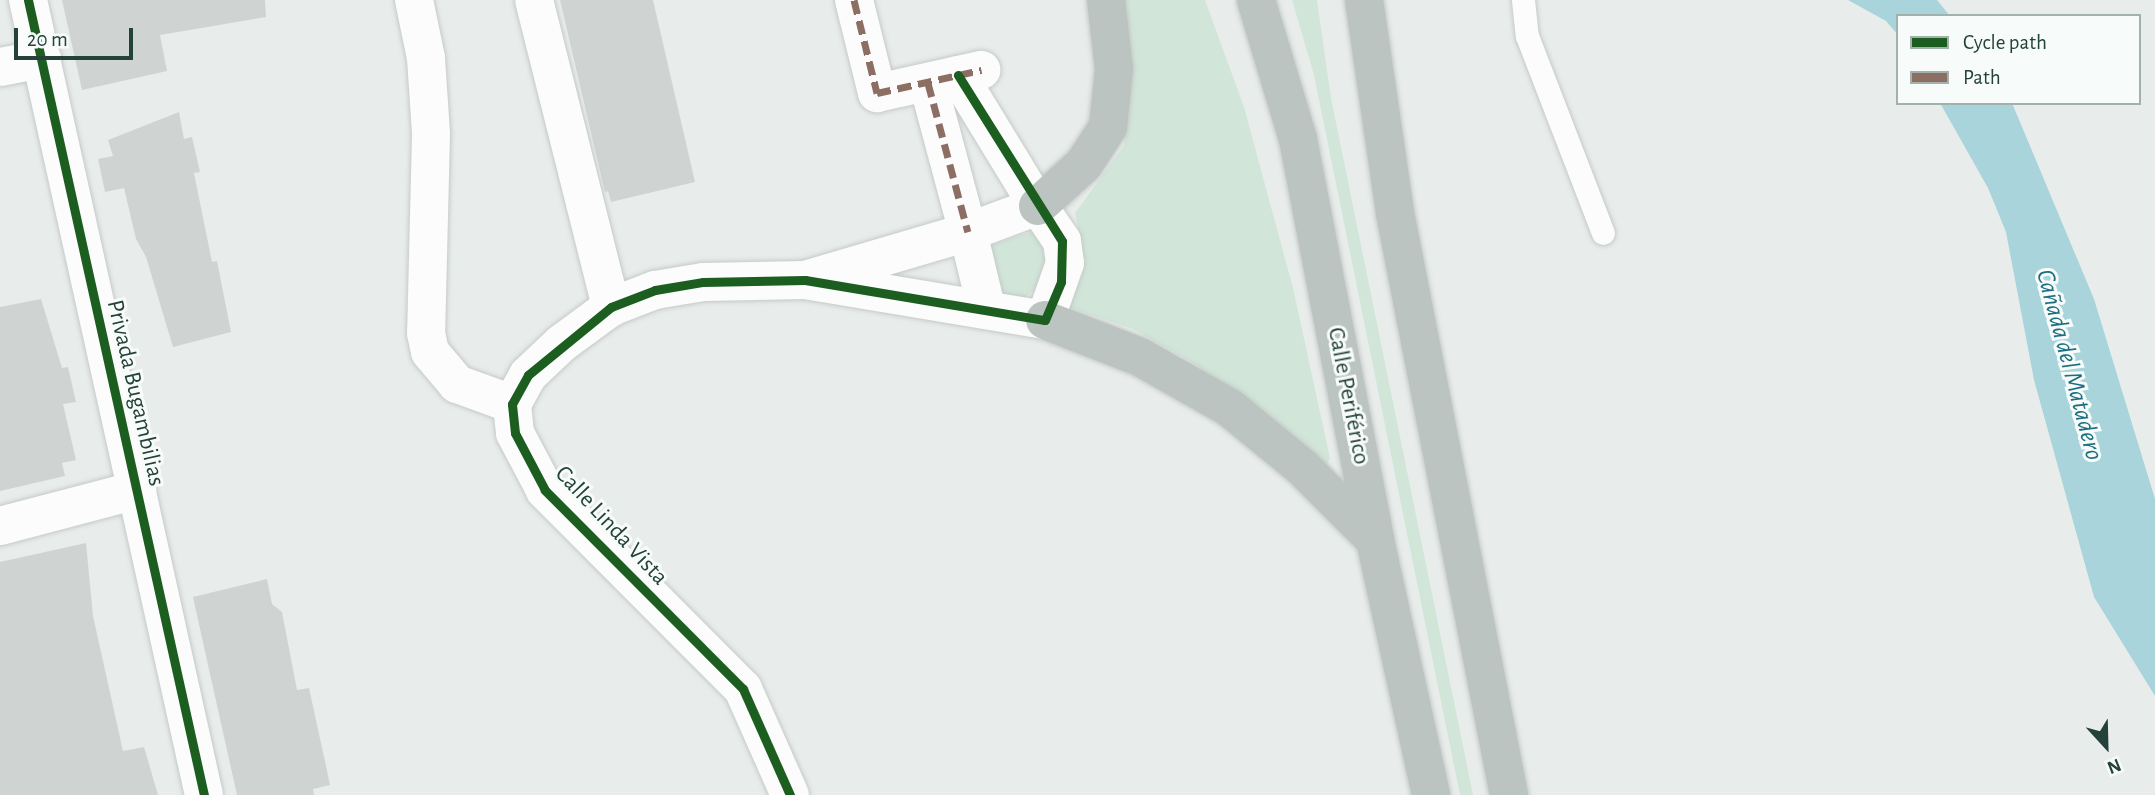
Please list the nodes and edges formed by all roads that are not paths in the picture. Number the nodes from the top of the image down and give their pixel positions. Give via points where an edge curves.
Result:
1 (28, 0) edge
2 (414, 0) edge
3 (534, 0) edge
4 (854, 0) edge
5 (1105, 0) edge
6 (1256, 0) edge
7 (1364, 0) edge
8 (1523, 0) edge
9 (42, 59) junction
10 (0, 67) edge
11 (956, 76) junction
12 (1038, 206) junction
13 (968, 232) junction
14 (1602, 233) dead end
15 (805, 280) junction
16 (611, 307) junction
17 (986, 307) junction
18 (1045, 320) junction
19 (512, 404) junction
20 (137, 490) junction
21 (0, 526) edge
22 (1375, 540) junction
23 (204, 795) edge
24 (790, 795) edge
25 (1431, 795) edge
26 (1509, 795) edge

1 - 9 street, Privada Bugambilias
2 - 19 street via 426,58 432,134 426,333 430,352 457,384
3 - 16 street
4 - 11 street via 875,91
5 - 12 highway via 1114,69 1108,127 1084,164
6 - 22 highway, Calle Periférico via 1298,139
7 - 26 highway via 1395,213
8 - 14 lane via 1527,36
9 - 10 street
9 - 20 street, Privada Bugambilias
11 - 12 street
11 - 13 street
12 - 13 street
12 - 18 street via 1062,241 1065,263
13 - 15 street
13 - 17 street
15 - 16 street via 703,282 655,290
15 - 17 street
16 - 19 street via 528,375
17 - 18 street
18 - 22 highway via 1140,357 1230,408 1303,468
19 - 24 street, Calle Linda Vista via 515,433 545,490 743,689
20 - 21 street
20 - 23 street, Privada Bugambilias
22 - 25 highway, Calle Periférico

